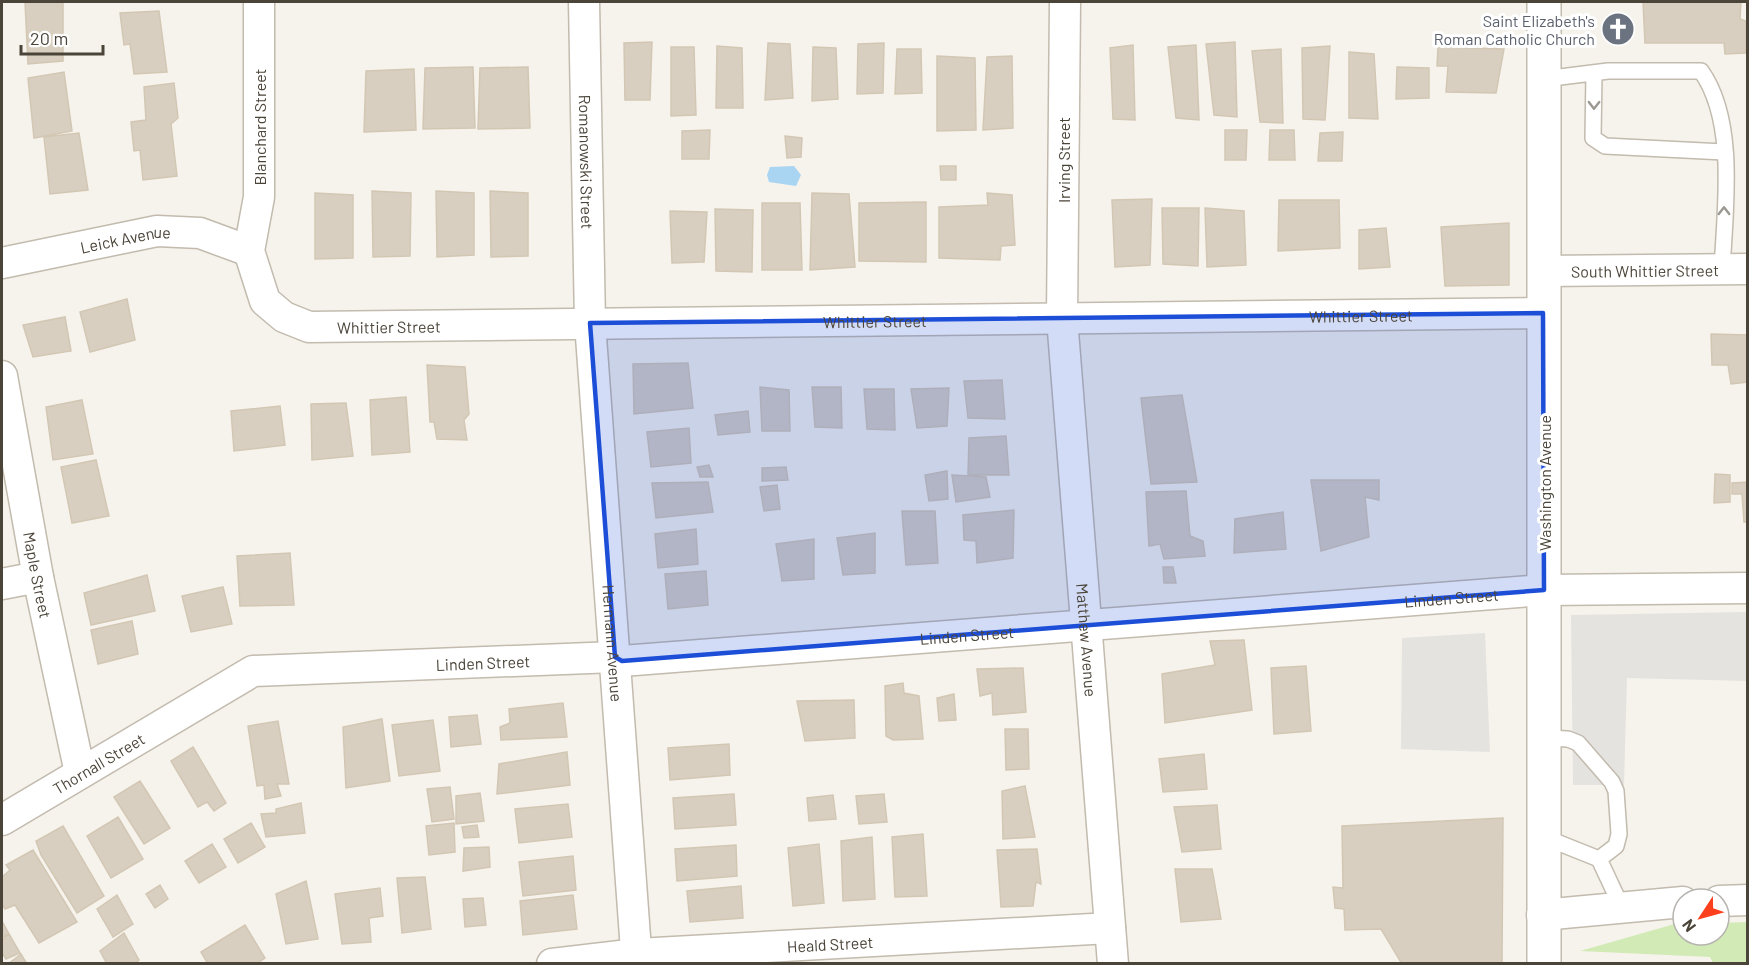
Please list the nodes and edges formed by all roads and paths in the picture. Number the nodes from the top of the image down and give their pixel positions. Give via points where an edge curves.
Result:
1 (259, 2) edge
2 (584, 2) edge
3 (1065, 2) edge
4 (1544, 2) edge
5 (1594, 73) junction
6 (1544, 79) junction
7 (1725, 152) junction
8 (249, 251) junction
9 (2, 263) edge
10 (1735, 269) edge
11 (1543, 271) junction
12 (1544, 313) junction
13 (1062, 318) junction
14 (590, 322) junction
15 (2, 375) edge
16 (38, 577) junction
17 (2, 584) edge
18 (1748, 588) edge
19 (1544, 591) junction
20 (1086, 626) junction
21 (615, 657) junction
22 (195, 705) joint
23 (1544, 738) junction
24 (80, 773) junction
25 (2, 820) edge
26 (1544, 837) junction
27 (1599, 859) junction
28 (1748, 900) edge
29 (1731, 901) edge
30 (1671, 903) edge
31 (1622, 908) junction
32 (1542, 915) junction
33 (1110, 928) junction
34 (637, 958) edge
35 (552, 963) edge
36 (1113, 963) edge
37 (1544, 963) edge

1 - 8 street, Blanchard Street via 259,197
2 - 14 street, Romanowski Street
3 - 13 street, Irving Street
4 - 6 street, Washington Avenue
5 - 6 lane
5 - 7 lane via 1701,71 1711,85
5 -> 7 lane via 1593,138 1605,146
6 - 11 street, Washington Avenue
10 -> 7 lane
8 - 9 street, Leick Avenue via 200,233 157,231
8 - 14 street, Whittier Street via 265,301 284,317 309,327
10 - 11 street, South Whittier Street
11 - 12 street, Washington Avenue
12 - 13 street, Whittier Street
12 - 19 street, Washington Avenue
13 - 14 street, Whittier Street
13 - 20 street, Matthew Avenue
14 - 21 street, Hermann Avenue
15 - 16 street, Maple Street
16 - 17 street
16 - 24 street, Maple Street
18 - 19 street, Linden Street
19 - 20 street, Linden Street
19 - 23 street, Washington Avenue
20 - 21 street, Linden Street via 622,661
20 - 33 street, Matthew Avenue
21 - 22 street, Linden Street via 253,671
21 - 34 street, Hermann Avenue
22 - 24 street, Thornall Street
23 - 26 street, Washington Avenue
23 - 27 lane via 1578,743 1612,782 1619,834 1616,846
24 - 25 street, Thornall Street
26 - 27 lane
26 - 32 street, Washington Avenue
27 - 31 lane
28 - 29 street
30 - 31 street
31 - 32 street
32 - 37 street, Washington Avenue
33 - 34 street, Heald Street
33 - 36 street, Matthew Avenue
34 - 35 street, Heald Street

